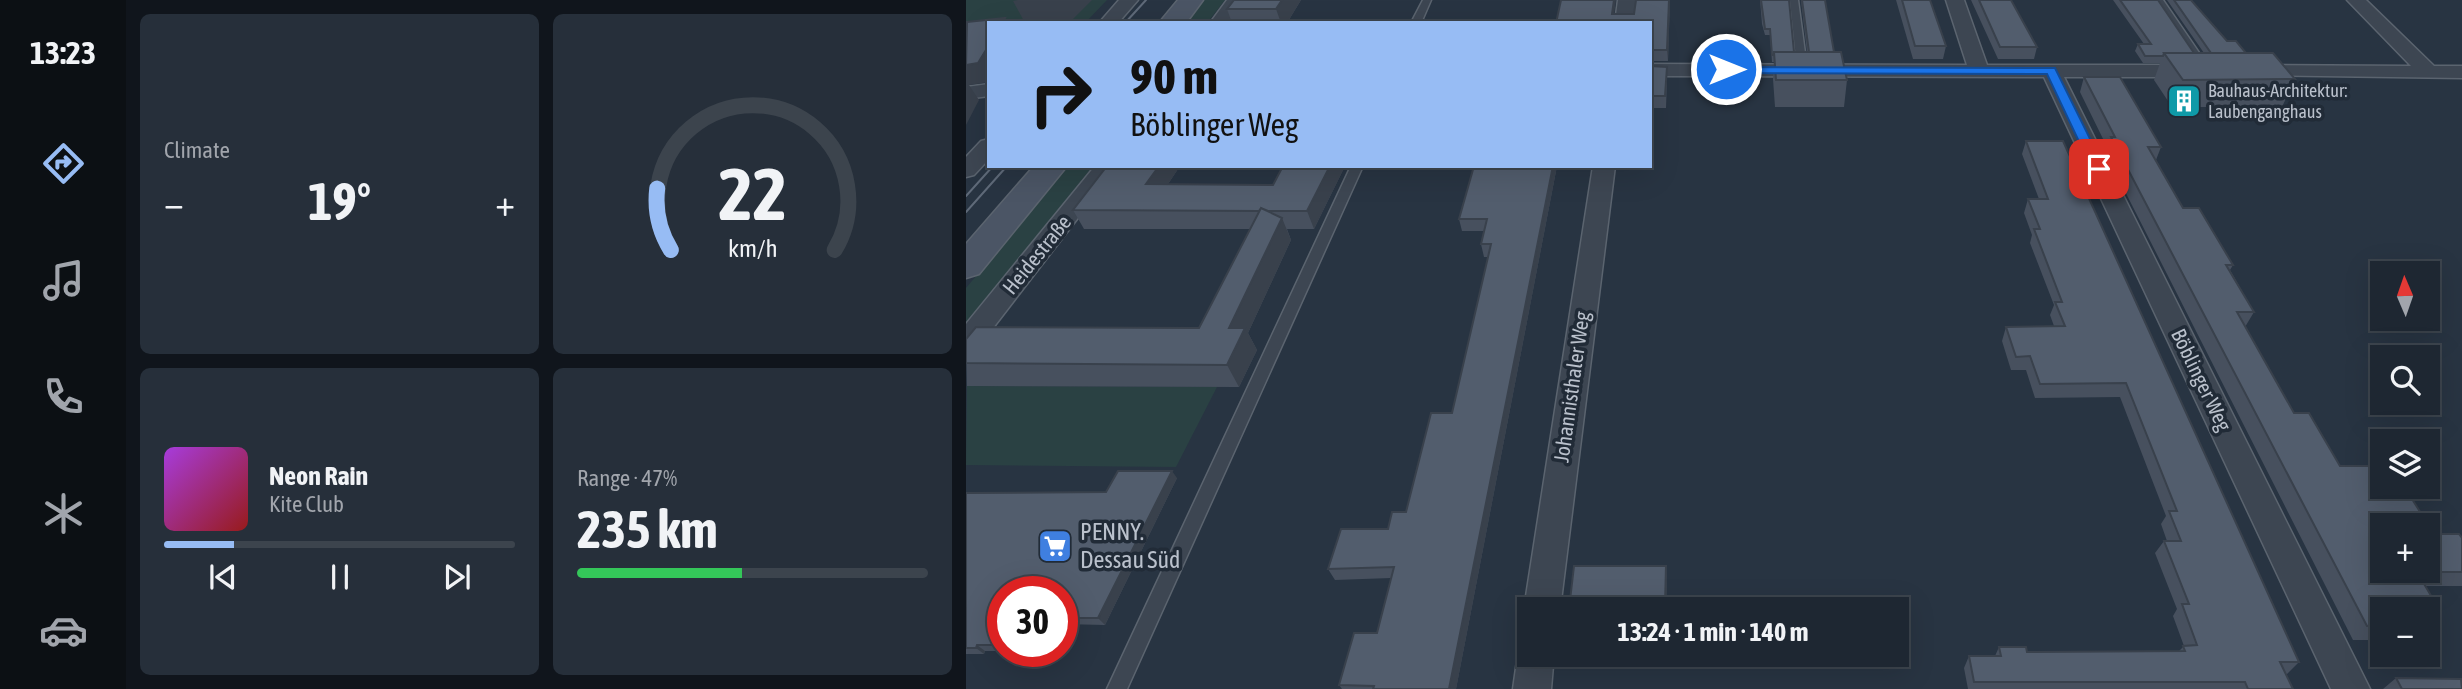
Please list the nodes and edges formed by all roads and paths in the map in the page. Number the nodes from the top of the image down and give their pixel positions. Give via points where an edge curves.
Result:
1 (1129, 0) edge
2 (1191, 0) edge
3 (1237, 0) edge
4 (1427, 0) edge
5 (1627, 0) edge
6 (1794, 0) edge
7 (1955, 0) edge
8 (2159, 0) edge
9 (2356, 0) edge
10 (1110, 21) edge
11 (1174, 21) edge
12 (1221, 21) edge
13 (1417, 21) edge
14 (1624, 21) edge
15 (1652, 69) edge
16 (1802, 69) junction
17 (1979, 69) junction
18 (2051, 71) junction
19 (2221, 71) junction
20 (2429, 72) junction
21 (2462, 72) edge
22 (987, 90) edge
23 (966, 93) edge
24 (987, 148) edge
25 (1049, 168) edge
26 (1105, 168) edge
27 (1356, 168) edge
28 (1604, 168) edge
29 (966, 170) edge
30 (966, 266) edge
31 (966, 343) edge
32 (1544, 597) edge
33 (1535, 667) edge
34 (1117, 689) edge
35 (1532, 689) edge
36 (2351, 689) edge

1 - 10 street
2 - 11 street
3 - 12 street
4 - 13 lane
5 - 14 street
6 - 16 lane
7 - 17 street
8 - 19 lane
9 - 20 street
15 - 16 street
16 - 17 street
17 - 18 street
18 - 19 street
18 - 36 street, Böblinger Weg
19 - 20 street
20 - 21 street
22 - 23 street
24 - 29 street
25 - 30 street
26 - 31 street, Heidestraße
27 - 34 lane
28 - 32 street, Johannisthaler Weg
33 - 35 street

